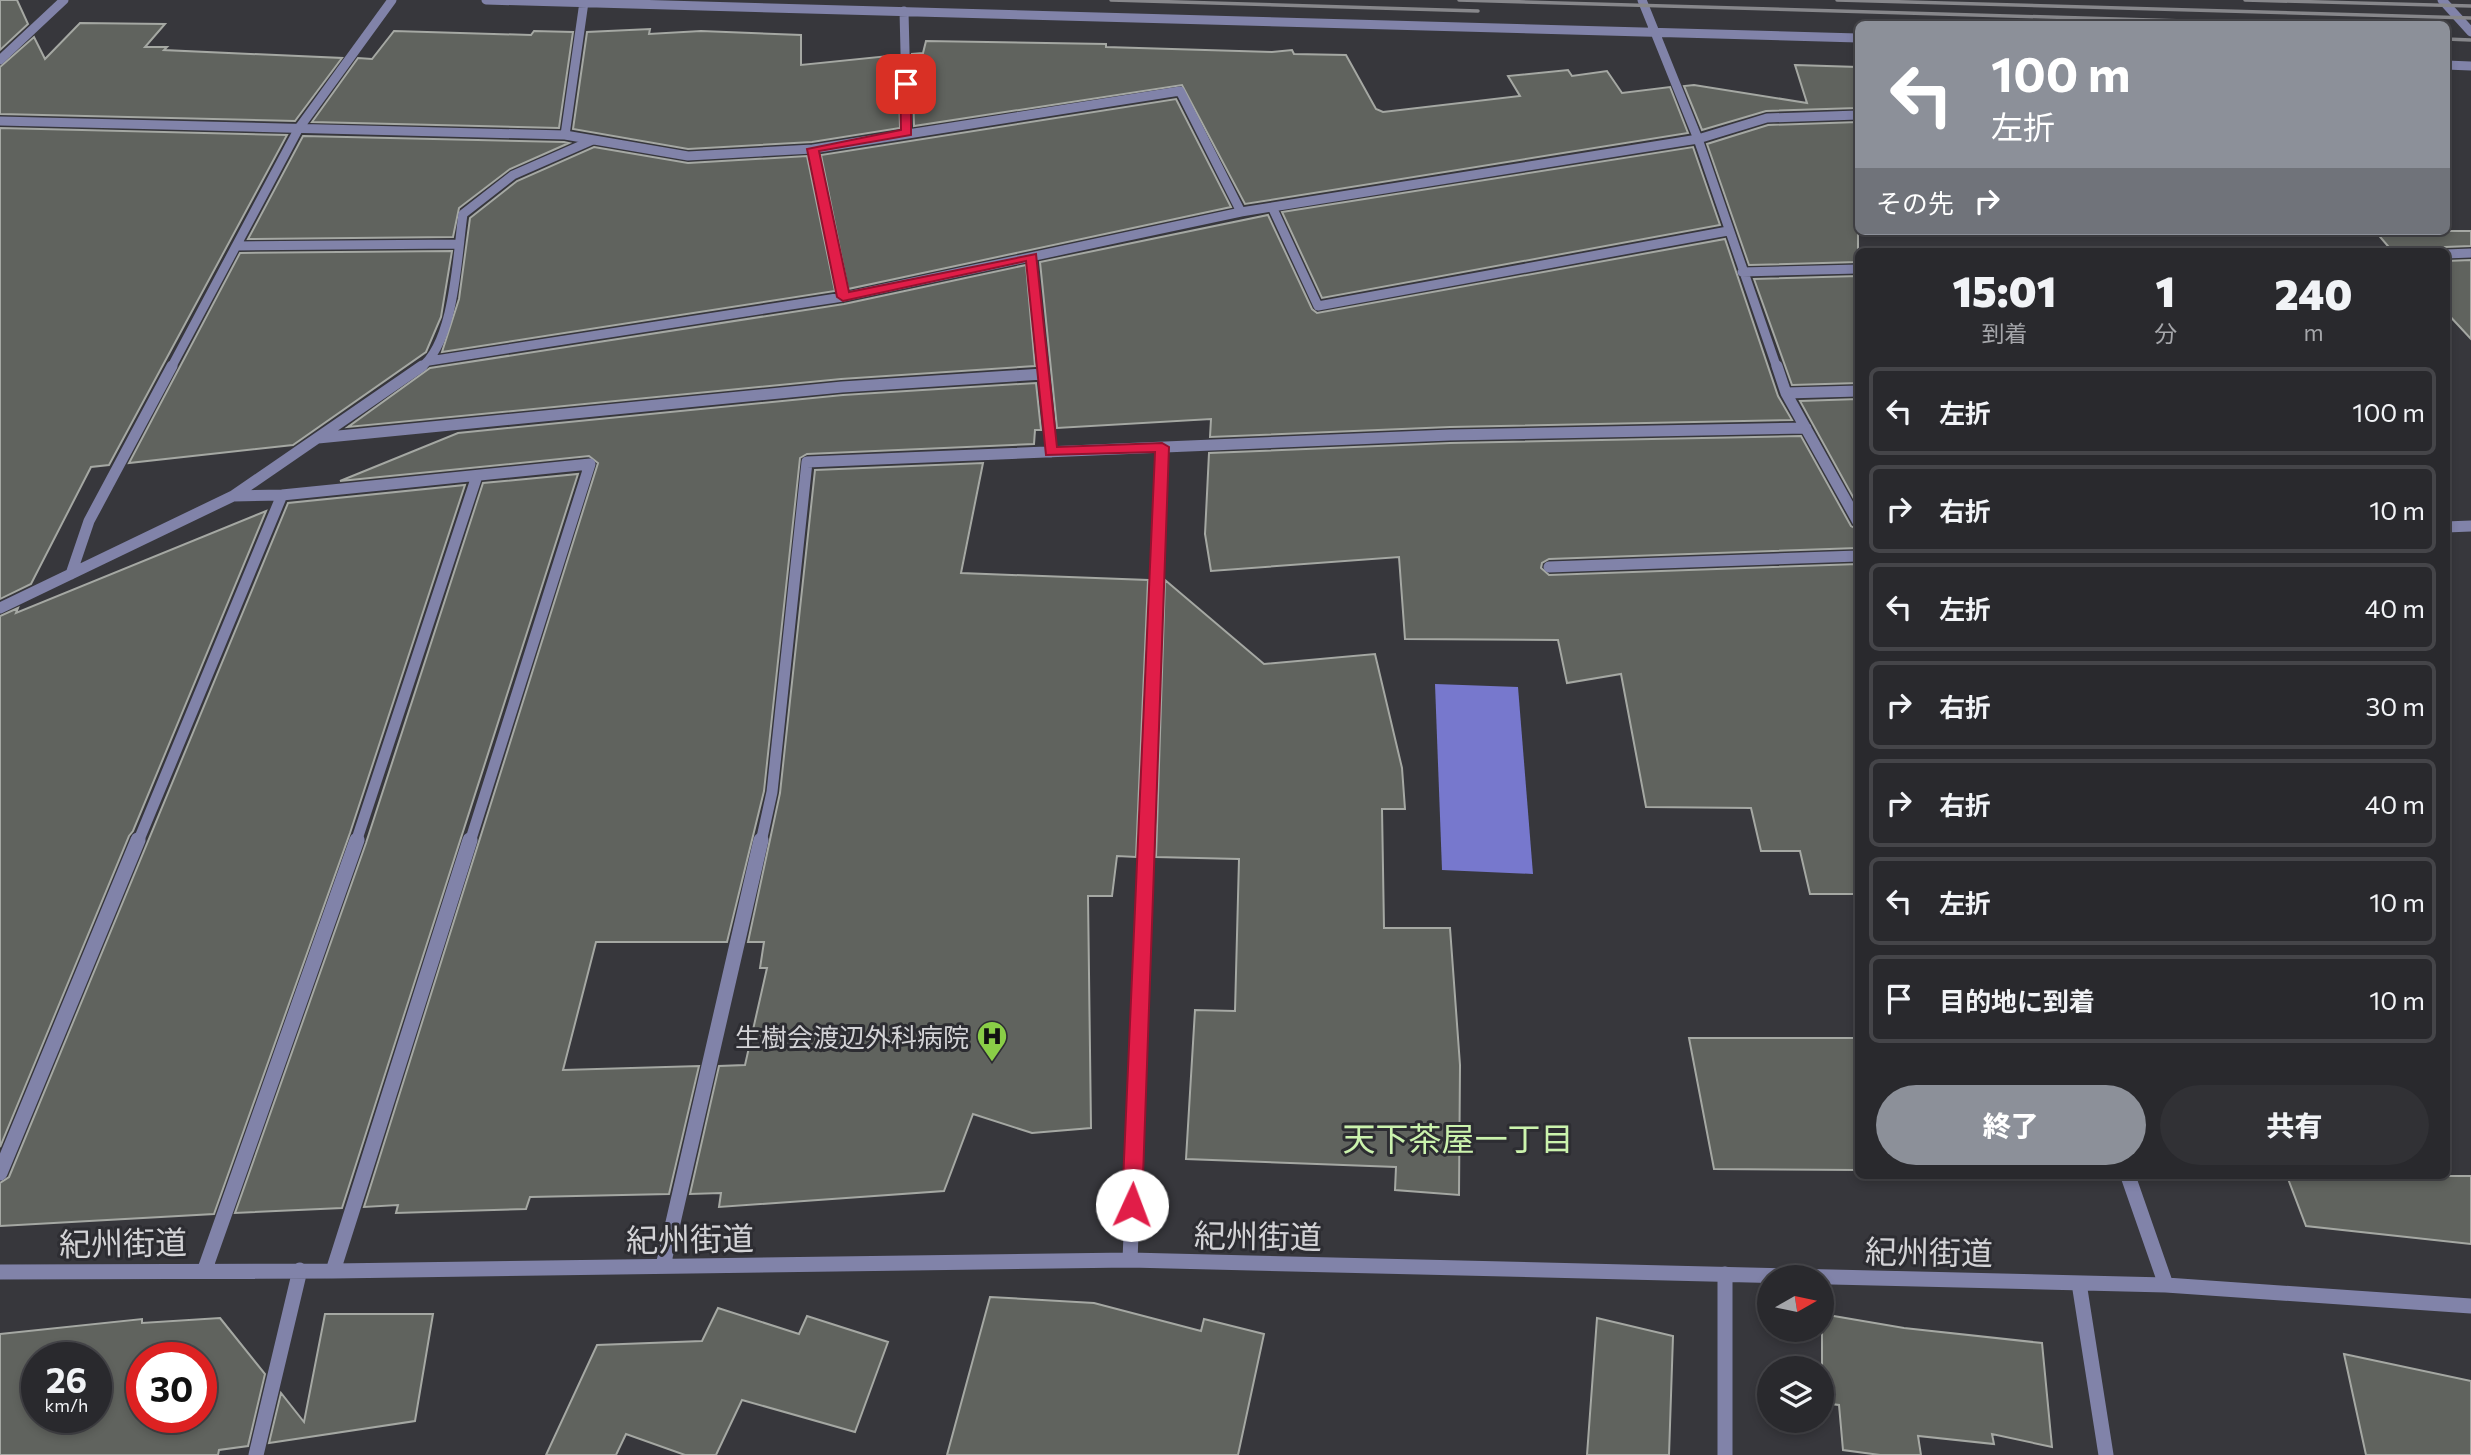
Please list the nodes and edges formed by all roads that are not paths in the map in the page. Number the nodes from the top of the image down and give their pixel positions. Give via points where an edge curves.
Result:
1 (64, 0) edge
2 (392, 0) edge
3 (486, 0) edge
4 (1642, 0) edge
5 (2442, 0) edge
6 (584, 2) junction
7 (904, 11) junction
8 (2471, 32) edge
9 (1658, 35) junction
10 (1855, 38) edge
11 (0, 60) edge
12 (2450, 65) edge
13 (2471, 66) edge
14 (1855, 116) edge
15 (0, 121) edge
16 (299, 128) junction
17 (907, 132) junction
18 (565, 135) junction
19 (1698, 139) junction
20 (593, 140) junction
21 (813, 149) junction
22 (1273, 209) junction
23 (1241, 212) junction
24 (1728, 231) junction
25 (458, 244) junction
26 (236, 246) junction
27 (2471, 253) edge
28 (2450, 254) edge
29 (1032, 257) junction
30 (1855, 269) edge
31 (1742, 272) junction
32 (843, 297) junction
33 (429, 360) junction
34 (1043, 374) junction
35 (1855, 391) edge
36 (1786, 393) junction
37 (1806, 428) junction
38 (317, 438) junction
39 (1162, 447) junction
40 (1051, 452) junction
41 (477, 476) junction
42 (282, 495) junction
43 (233, 496) junction
44 (1855, 517) edge
45 (2471, 526) edge
46 (2450, 527) edge
47 (1855, 556) edge
48 (1549, 567) dead end
49 (71, 574) junction
50 (0, 608) edge
51 (0, 1173) edge
52 (2129, 1179) edge
53 (1130, 1259) junction
54 (663, 1266) junction
55 (205, 1269) junction
56 (300, 1270) junction
57 (334, 1271) junction
58 (0, 1272) edge
59 (1725, 1274) junction
60 (2079, 1283) junction
61 (2166, 1285) junction
62 (2471, 1306) edge
63 (256, 1455) edge
64 (1724, 1455) edge
65 (2106, 1455) edge

1 - 11 street
2 - 16 street
3 - 6 street
4 - 9 street
5 - 8 street
6 - 7 street
6 - 18 street
7 - 9 street
7 - 17 street
9 - 10 street
9 - 19 street
12 - 13 street
14 - 19 street via 1767,118
15 - 16 street
16 - 18 street
16 - 26 street
17 - 21 street
17 - 23 street via 1180,91
18 - 20 street
19 - 22 street
19 - 24 street
20 - 21 street via 688,156
20 - 25 street via 513,176 463,214
21 - 32 street
22 - 23 street
22 - 24 street via 1318,306
23 - 29 street
24 - 31 street
25 - 26 street
25 - 33 street via 445,330
26 - 49 street via 89,521
27 - 28 street
29 - 32 street
29 - 34 street
30 - 31 street
31 - 36 street
32 - 33 street
33 - 38 street
34 - 38 street via 842,387
34 - 40 street
35 - 36 street
36 - 37 street
37 - 39 street via 1450,435
37 - 44 street
38 - 43 street
39 - 40 street
39 - 53 street
40 - 54 street via 807,462 772,792
41 - 42 street
41 - 55 street via 373,795
41 - 57 street via 590,464
42 - 43 street
42 - 51 street
43 - 49 street
45 - 46 street
47 - 48 street
49 - 50 street
52 - 61 street
53 - 54 street, 紀州街道
53 - 59 street, 紀州街道
54 - 57 street, 紀州街道
55 - 56 street, 紀州街道
55 - 58 street, 紀州街道
56 - 57 street, 紀州街道
56 - 63 street
59 - 60 street, 紀州街道
59 - 64 street
60 - 61 street, 紀州街道
60 - 65 street
61 - 62 street, 紀州街道

